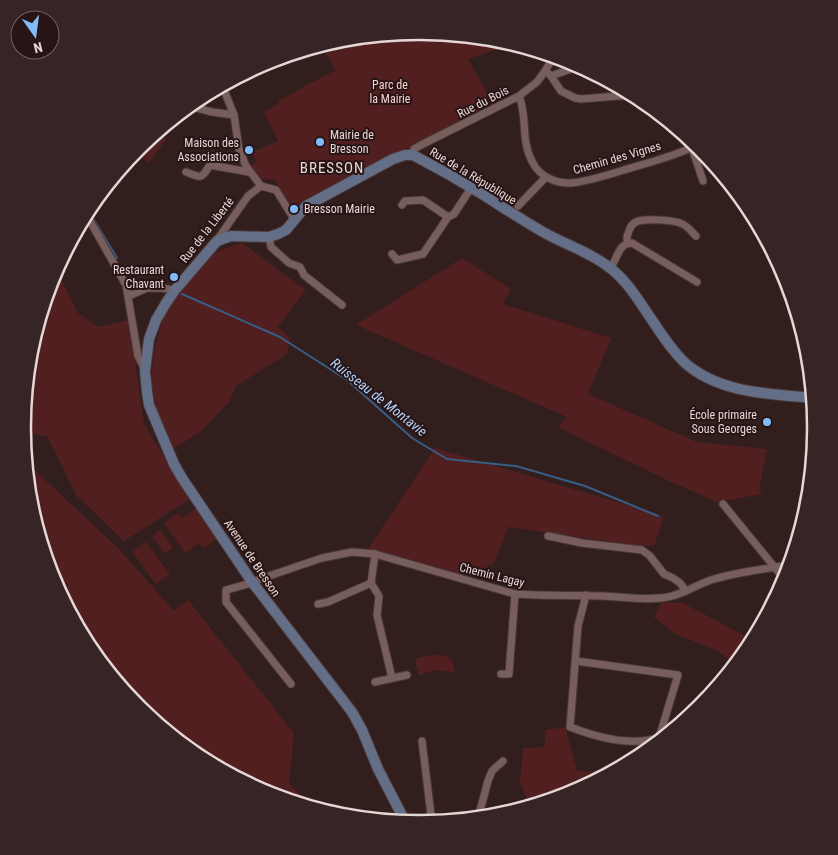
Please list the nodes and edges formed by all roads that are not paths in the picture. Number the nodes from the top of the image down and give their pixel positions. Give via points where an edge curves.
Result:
1 (552, 63) edge
2 (567, 69) edge
3 (548, 73) junction
4 (225, 92) edge
5 (519, 96) junction
6 (619, 96) edge
7 (199, 109) edge
8 (234, 115) junction
9 (688, 148) edge
10 (413, 155) junction
11 (698, 158) edge
12 (186, 172) dead end
13 (250, 172) junction
14 (546, 177) junction
15 (703, 181) dead end
16 (260, 186) junction
17 (471, 188) junction
18 (402, 205) dead end
19 (518, 206) dead end
20 (448, 217) junction
21 (294, 220) junction
22 (91, 222) edge
23 (696, 236) dead end
24 (269, 237) junction
25 (217, 241) junction
26 (628, 243) junction
27 (392, 254) dead end
28 (610, 268) junction
29 (697, 282) dead end
30 (175, 290) junction
31 (129, 296) junction
32 (342, 305) dead end
33 (145, 370) junction
34 (805, 397) edge
35 (723, 504) dead end
36 (548, 536) dead end
37 (375, 554) junction
38 (780, 567) edge
39 (775, 568) junction
40 (778, 572) edge
41 (252, 582) junction
42 (371, 583) junction
43 (686, 591) junction
44 (515, 594) junction
45 (586, 596) junction
46 (318, 604) dead end
47 (576, 661) junction
48 (501, 674) dead end
49 (407, 675) dead end
50 (392, 678) junction
51 (375, 682) dead end
52 (291, 684) dead end
53 (661, 730) edge
54 (648, 740) edge
55 (422, 741) dead end
56 (503, 761) dead end
57 (480, 810) edge
58 (401, 814) edge
59 (431, 815) edge

1 - 3 street, Rue du Bois
2 - 3 street
3 - 5 street, Rue du Bois
3 - 6 street via 562,90 575,98
4 - 8 street
5 - 10 street, Rue du Bois via 421,145 414,149
5 - 14 street via 529,155 534,166
7 - 8 street
8 - 13 street via 239,149
9 - 14 street, Chemin des Vignes via 572,183
10 - 17 street, Rue de la République
10 - 21 street, Rue de la République via 393,159 306,206
11 - 15 street, Chemin des Vignes
12 - 13 street via 203,176 210,165
13 - 16 street
14 - 19 street
16 - 21 street via 276,190
16 - 25 street, Rue de la Liberté via 248,196
17 - 20 street via 454,214
17 - 28 street, Rue de la République
18 - 20 street via 405,201 423,200
20 - 27 street via 423,254 397,260
21 - 24 street, Rue de la République via 286,230
22 - 31 street
23 - 26 street via 680,223 640,220 631,226 626,238
24 - 25 street via 231,236
24 - 32 street via 271,247 289,264 300,267 304,275
25 - 30 street, Rue de la Liberté
26 - 28 street via 622,246
26 - 29 street
28 - 34 street, Rue de la République via 626,283 670,347 701,374 741,390
30 - 31 street via 147,288
30 - 33 street, Avenue de Bresson via 156,320 149,339
31 - 33 street via 138,356
33 - 41 street, Avenue de Bresson via 149,405 174,464
35 - 39 street
36 - 43 street via 642,550 664,574 680,583
37 - 41 street, Chemin Lagay via 352,552 322,558
37 - 42 street
37 - 44 street, Chemin Lagay
38 - 39 street, Chemin Lagay
39 - 40 street
39 - 43 street, Chemin Lagay via 725,576
41 - 52 street, Chemin Lagay via 226,590 226,602
41 - 58 street, Avenue de Bresson via 352,712
42 - 46 street
42 - 50 street via 379,596 377,615
43 - 45 street, Chemin Lagay via 650,599
44 - 45 street, Chemin Lagay
44 - 48 street via 509,674
45 - 47 street via 578,626
47 - 53 street via 678,674
47 - 54 street via 570,727 593,735
49 - 50 street
50 - 51 street
55 - 59 street
56 - 57 street via 492,771

